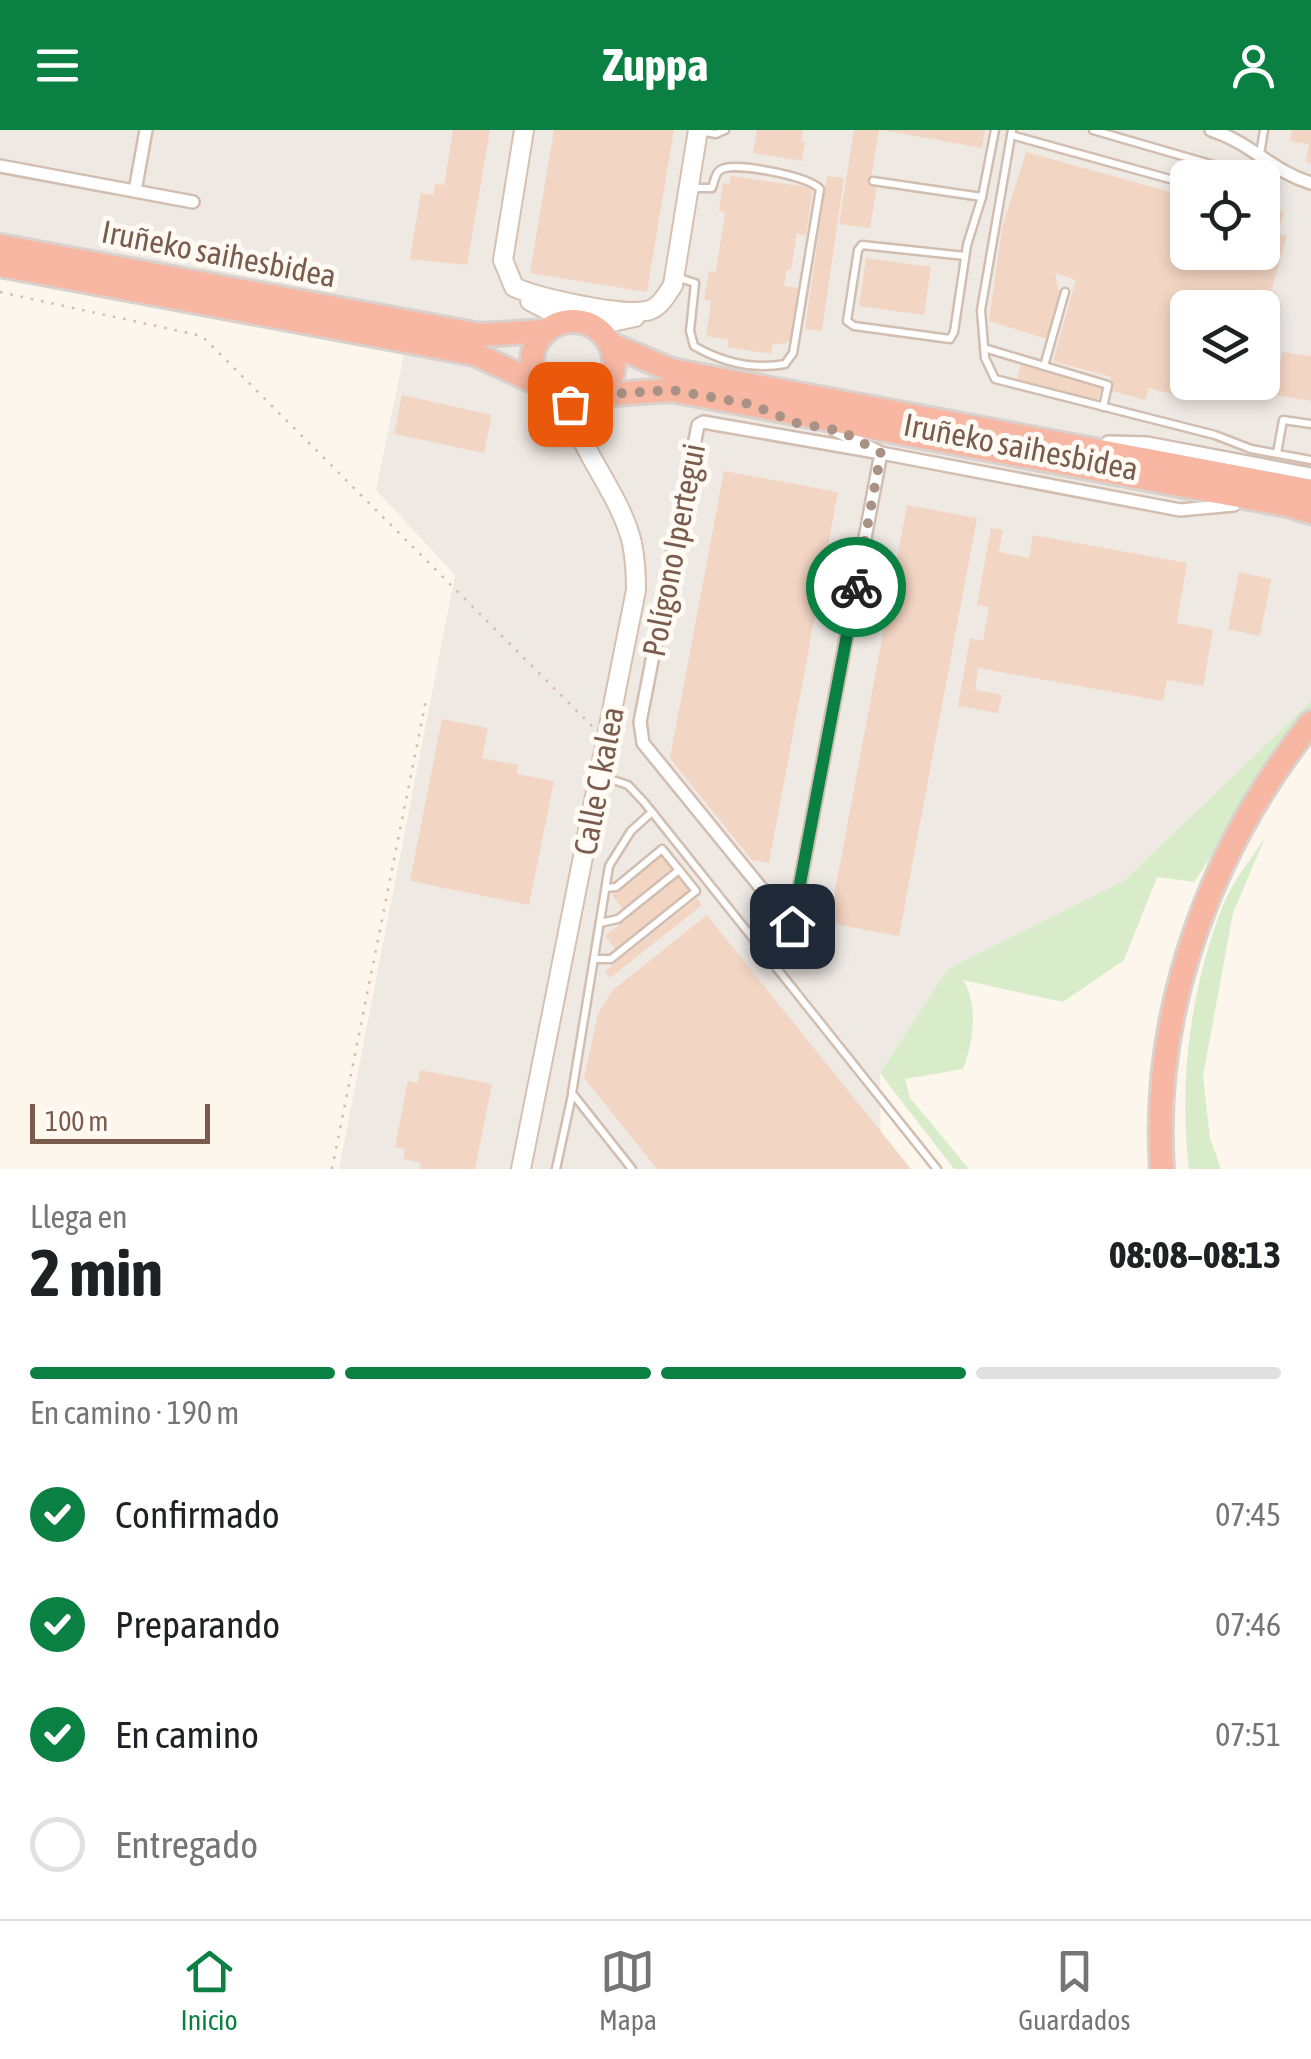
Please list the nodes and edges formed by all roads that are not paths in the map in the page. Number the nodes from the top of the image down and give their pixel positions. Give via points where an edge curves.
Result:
1 (146, 130) edge
2 (524, 130) edge
3 (698, 130) edge
4 (725, 130) edge
5 (995, 130) edge
6 (1093, 130) edge
7 (1264, 130) edge
8 (1215, 131) edge
9 (1012, 132) edge
10 (1260, 154) junction
11 (1196, 160) edge
12 (0, 166) edge
13 (1170, 179) edge
14 (874, 180) dead end
15 (1311, 183) edge
16 (689, 188) junction
17 (134, 191) junction
18 (982, 197) junction
19 (193, 202) dead end
20 (0, 246) edge
21 (966, 256) junction
22 (0, 265) edge
23 (674, 277) junction
24 (514, 286) junction
25 (1065, 292) dead end
26 (650, 311) junction
27 (569, 321) junction
28 (546, 331) junction
29 (602, 335) junction
30 (984, 348) junction
31 (1044, 366) junction
32 (537, 383) junction
33 (598, 395) junction
34 (570, 404) junction
35 (750, 404) junction
36 (1104, 407) junction
37 (1311, 424) edge
38 (1068, 444) junction
39 (881, 453) junction
40 (1277, 453) junction
41 (1311, 460) edge
42 (1311, 474) edge
43 (1311, 491) edge
44 (1287, 505) junction
45 (1311, 512) edge
46 (1311, 723) edge
47 (1311, 739) edge
48 (600, 776) junction
49 (1270, 782) junction
50 (652, 812) junction
51 (680, 870) junction
52 (606, 888) junction
53 (600, 923) junction
54 (594, 959) junction
55 (572, 1093) junction
56 (1160, 1164) edge
57 (521, 1169) edge
58 (556, 1169) edge
59 (632, 1169) edge
60 (936, 1169) edge

1 - 17 street
2 - 24 street via 503,260
3 - 4 lane
3 - 16 street
5 - 18 lane
6 - 11 lane
7 - 10 lane
8 - 10 street
9 - 13 lane
9 - 30 lane via 981,310
10 - 15 street via 1279,172
12 - 17 street
14 - 18 lane
16 - 23 street
16 - 23 lane via 712,188 724,168 771,172 820,189 793,354 785,364 766,368 718,360 694,346 695,283
17 - 19 street
18 - 21 lane
20 - 28 highway, Iruñeko saihesbidea via 480,336
21 - 21 lane via 950,339 847,321 862,244
22 - 32 highway, Iruñeko saihesbidea via 476,354
23 - 26 street
24 - 26 street via 544,297
24 - 27 street
25 - 31 lane
26 - 29 street
27 - 28 highway
27 - 29 highway
28 - 32 highway via 532,356
29 - 33 highway via 614,372
29 - 38 highway, Iruñeko saihesbidea via 670,370
30 - 31 lane
30 - 36 lane via 995,379
31 - 36 lane via 1108,385
32 - 34 highway
33 - 34 highway
33 - 35 highway, Iruñeko saihesbidea via 671,390
34 - 48 street, Calle C kalea via 620,510 636,566 632,620
35 - 39 street, Iruñeko saihesbidea via 841,431
35 - 44 highway, Iruñeko saihesbidea
36 - 40 lane
37 - 40 lane via 1284,420
38 - 42 street, Iruñeko saihesbidea via 1085,438 1147,443
38 - 43 highway, Iruñeko saihesbidea
39 - 39 street, Polígono Ipertegui via 838,680 792,926 643,742 640,722 698,425
39 - 44 street, Iruñeko saihesbidea via 1180,510 1222,504 1274,511
40 - 41 lane
44 - 45 highway, Iruñeko saihesbidea
46 - 49 highway
47 - 49 highway
48 - 50 lane via 628,786
48 - 57 street, Calle C kalea
49 - 56 highway via 1228,853 1176,998 1152,1114
50 - 52 lane via 619,848
50 - 60 lane
51 - 52 lane via 662,849 616,888
51 - 53 lane via 618,920
51 - 54 lane via 696,891 612,959
52 - 53 lane
53 - 54 lane
54 - 55 lane
55 - 58 lane
55 - 59 lane

